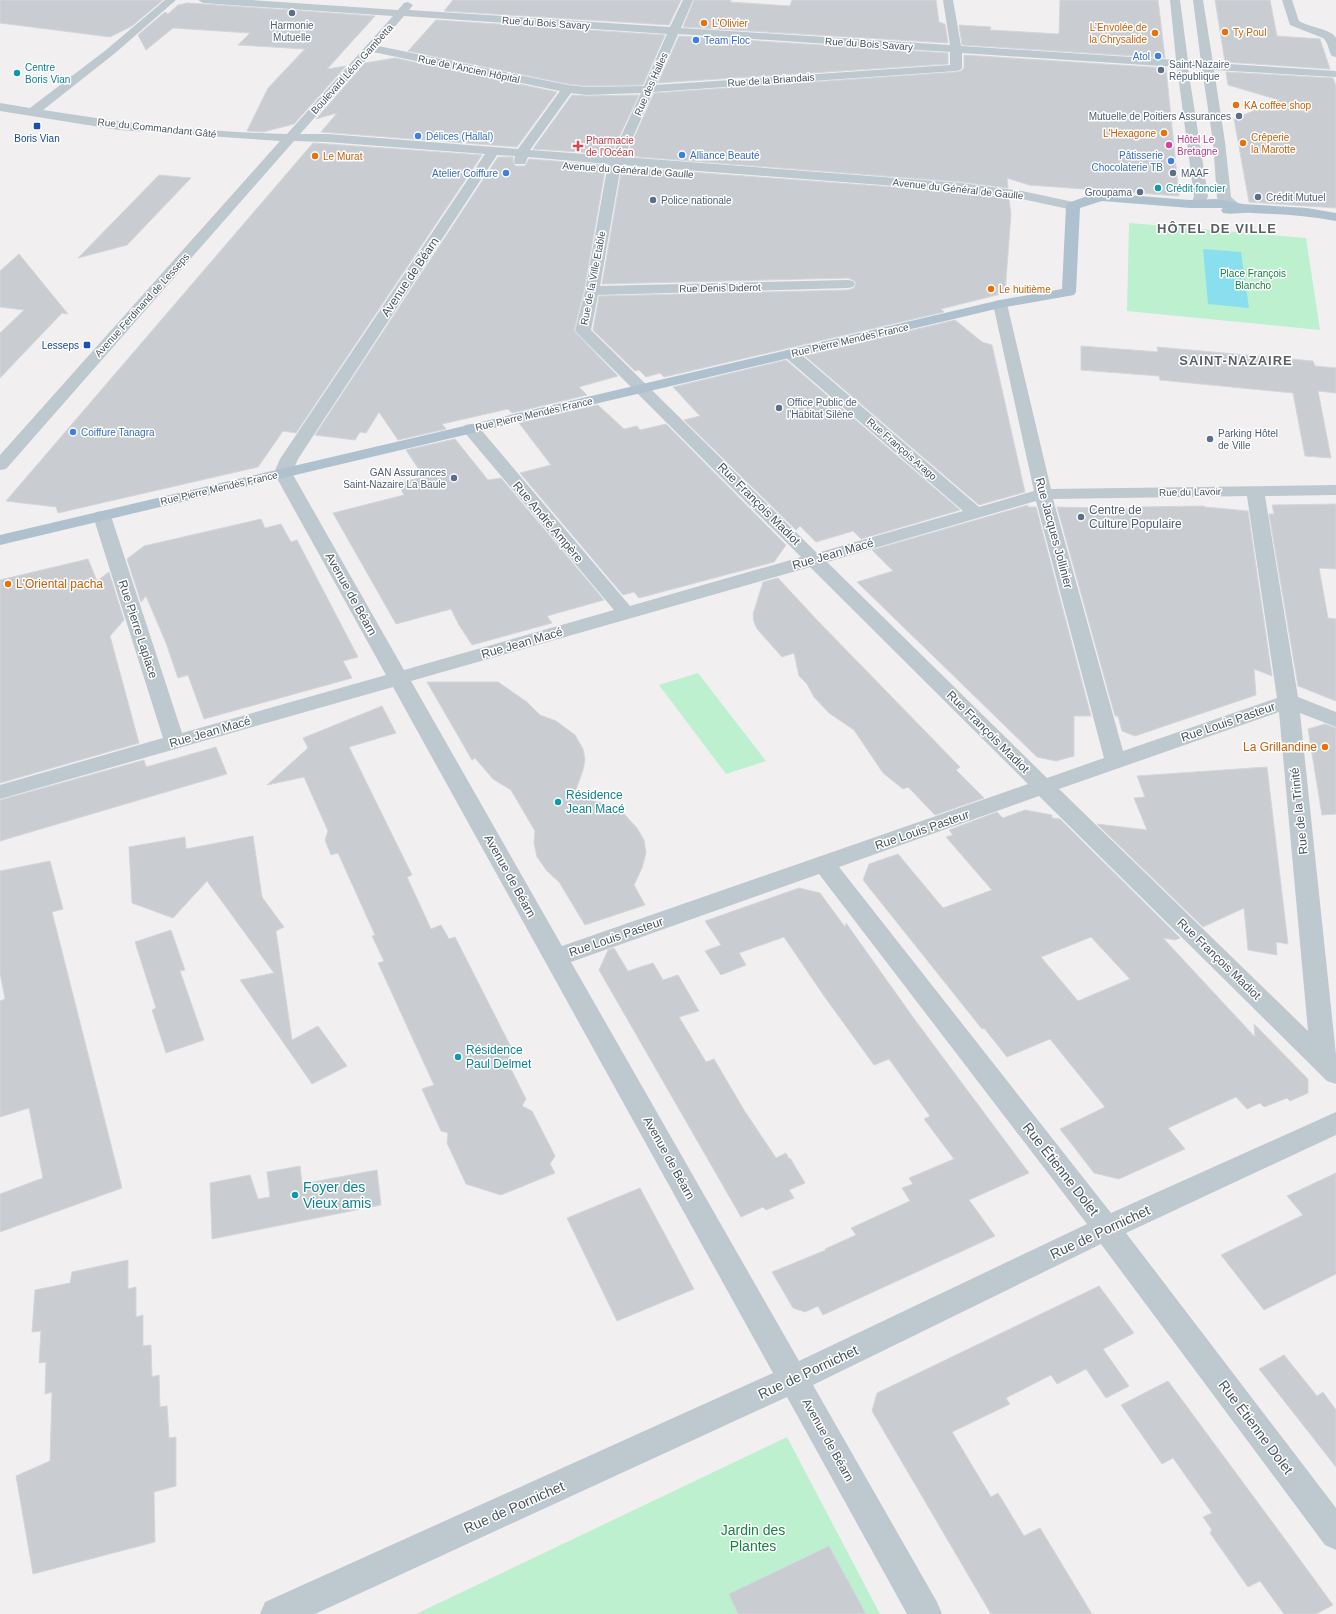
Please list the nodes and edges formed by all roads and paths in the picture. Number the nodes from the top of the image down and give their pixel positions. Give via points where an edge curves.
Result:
1 (171, 0) edge
2 (203, 0) edge
3 (413, 0) edge
4 (688, 0) edge
5 (948, 0) edge
6 (1175, 0) edge
7 (1198, 0) edge
8 (1287, 0) edge
9 (264, 2) edge
10 (402, 13) junction
11 (674, 31) junction
12 (370, 48) junction
13 (956, 50) junction
14 (1336, 54) edge
15 (1182, 64) junction
16 (1209, 66) junction
17 (1336, 74) edge
18 (568, 89) junction
19 (649, 89) junction
20 (0, 107) edge
21 (33, 112) junction
22 (0, 117) edge
23 (77, 122) junction
24 (288, 141) junction
25 (491, 155) junction
26 (521, 157) junction
27 (615, 165) junction
28 (1194, 204) junction
29 (1074, 206) junction
30 (1238, 207) junction
31 (1336, 217) edge
32 (848, 284) dead end
33 (592, 291) junction
34 (1000, 304) junction
35 (791, 354) junction
36 (643, 388) junction
37 (471, 429) junction
38 (3, 457) edge
39 (283, 473) junction
40 (1336, 490) edge
41 (1255, 491) junction
42 (1043, 494) junction
43 (976, 514) junction
44 (102, 516) junction
45 (0, 540) edge
46 (815, 560) junction
47 (626, 614) junction
48 (398, 678) junction
49 (1288, 701) junction
50 (1336, 720) edge
51 (175, 742) junction
52 (1115, 761) junction
53 (1043, 787) junction
54 (0, 792) edge
55 (824, 865) junction
56 (556, 958) junction
57 (1330, 1068) edge
58 (1336, 1123) edge
59 (1107, 1228) junction
60 (794, 1379) junction
61 (1336, 1534) edge
62 (277, 1614) edge
63 (925, 1614) edge

1 - 21 street
2 - 9 street, Rue du Bois Savary
3 - 10 street, Boulevard Léon Gambetta
4 - 11 street, Rue des Halles
5 - 13 street
6 - 15 street
7 - 16 street
8 - 14 street via 1294,24 1326,35 1330,38
9 - 10 street, Rue du Bois Savary
10 - 11 street, Rue du Bois Savary
10 - 12 street, Boulevard Léon Gambetta
11 - 13 street, Rue du Bois Savary
11 - 19 street, Rue des Halles
12 - 18 street, Rue de l'Ancien Hôpital
12 - 24 street, Boulevard Léon Gambetta
13 - 15 street, Rue du Bois Savary
13 - 19 street, Rue de la Briandais via 956,68
15 - 16 street, Rue du Bois Savary
15 - 28 street via 1201,196
16 - 17 street, Rue du Bois Savary
16 - 30 street via 1224,198
18 - 19 street, Rue de la Briandais
18 - 26 street
19 - 27 street, Rue des Halles
20 - 21 street, Rue du Commandant Gâté
21 - 23 street, Rue du Commandant Gâté
22 - 23 street, Rue du Commandant Gâté
23 - 24 street, Rue du Commandant Gâté via 113,133
24 - 25 street, Avenue du Général de Gaulle via 320,146
24 - 38 street, Avenue Ferdinand de Lesseps
25 - 26 street, Avenue du Général de Gaulle
25 - 39 street, Avenue de Béarn via 288,459
26 - 27 street, Avenue du Général de Gaulle
27 - 29 street, Avenue du Général de Gaulle via 973,196 1042,208
27 - 33 street, Rue de la Ville Etable
28 - 29 main road via 1126,199
28 - 30 main road via 1199,207 1234,210
29 - 34 main road, Rue Pierre Mendès France via 1069,292
30 - 31 main road via 1308,212
32 - 33 street, Rue Denis Diderot
33 - 36 street, Rue de la Ville Etable via 584,331
34 - 35 main road, Rue Pierre Mendès France
34 - 42 street, Rue Jacques Jollinier
35 - 36 main road, Rue Pierre Mendès France
35 - 43 street, Rue François Arago
36 - 37 main road, Rue Pierre Mendès France
36 - 46 street, Rue François Madiot
37 - 39 main road, Rue Pierre Mendès France
37 - 47 street, Rue André Ampère
39 - 44 main road, Rue Pierre Mendès France
39 - 48 street, Avenue de Béarn
40 - 41 street, Rue du Lavoir
41 - 42 street, Rue du Lavoir
41 - 49 street, Rue de la Trinité
42 - 43 street, Rue Jean Macé
42 - 52 street, Rue Jacques Jollinier
43 - 46 street, Rue Jean Macé
44 - 45 main road, Rue Pierre Mendès France
44 - 51 street, Rue Pierre Laplace
46 - 47 street, Rue Jean Macé
46 - 53 street, Rue François Madiot
47 - 48 street, Rue Jean Macé
48 - 51 street, Rue Jean Macé
48 - 56 street, Avenue de Béarn
49 - 50 street
49 - 52 street, Rue Louis Pasteur
49 - 57 street, Rue de la Trinité
51 - 54 street, Rue Jean Macé
52 - 53 street, Rue Louis Pasteur
53 - 55 street, Rue Louis Pasteur
53 - 57 street, Rue François Madiot
55 - 56 street, Rue Louis Pasteur
55 - 59 street, Rue Étienne Dolet
56 - 60 street, Avenue de Béarn
58 - 59 street, Rue de Pornichet
59 - 60 street, Rue de Pornichet
59 - 61 street, Rue Étienne Dolet
60 - 62 street, Rue de Pornichet
60 - 63 street, Avenue de Béarn

